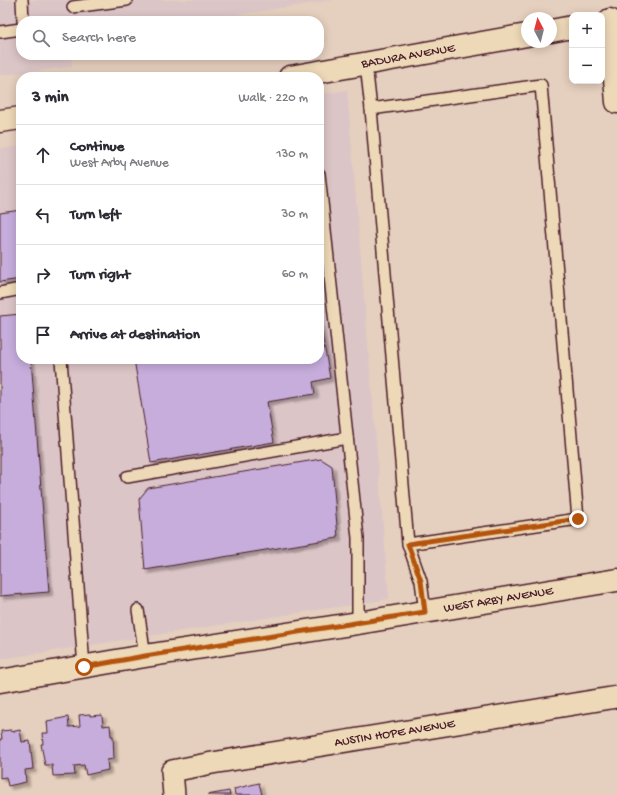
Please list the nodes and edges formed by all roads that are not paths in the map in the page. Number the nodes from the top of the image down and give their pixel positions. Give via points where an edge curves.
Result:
1 (22, 0) edge
2 (127, 0) edge
3 (73, 7) dead end
4 (23, 16) edge
5 (610, 20) edge
6 (569, 28) edge
7 (16, 29) edge
8 (557, 30) edge
9 (0, 32) edge
10 (521, 36) edge
11 (366, 64) junction
12 (323, 72) edge
13 (617, 102) edge
14 (371, 109) junction
15 (16, 119) edge
16 (0, 121) edge
17 (324, 258) edge
18 (16, 290) edge
19 (0, 293) edge
20 (61, 364) edge
21 (347, 438) junction
22 (127, 477) dead end
23 (408, 544) junction
24 (617, 580) edge
25 (138, 610) dead end
26 (425, 612) junction
27 (358, 623) junction
28 (145, 656) junction
29 (84, 667) junction
30 (0, 681) edge
31 (617, 697) edge
32 (174, 795) edge

1 - 4 lane
2 - 3 lane
5 - 13 street
6 - 8 street
7 - 9 lane
10 - 11 street, BADURA AVENUE
11 - 12 street, BADURA AVENUE
11 - 14 lane
14 - 23 lane
14 - 23 lane via 541,85 578,519
15 - 16 street
17 - 21 lane
18 - 19 lane
20 - 29 lane
21 - 22 lane
21 - 27 lane via 358,538
23 - 26 lane via 421,581
24 - 26 street, WEST ARBY AVENUE
25 - 28 lane
26 - 27 street, WEST ARBY AVENUE
27 - 28 street, WEST ARBY AVENUE
28 - 29 street, WEST ARBY AVENUE
29 - 30 street, WEST ARBY AVENUE
31 - 32 street, AUSTIN HOPE AVENUE via 172,771

